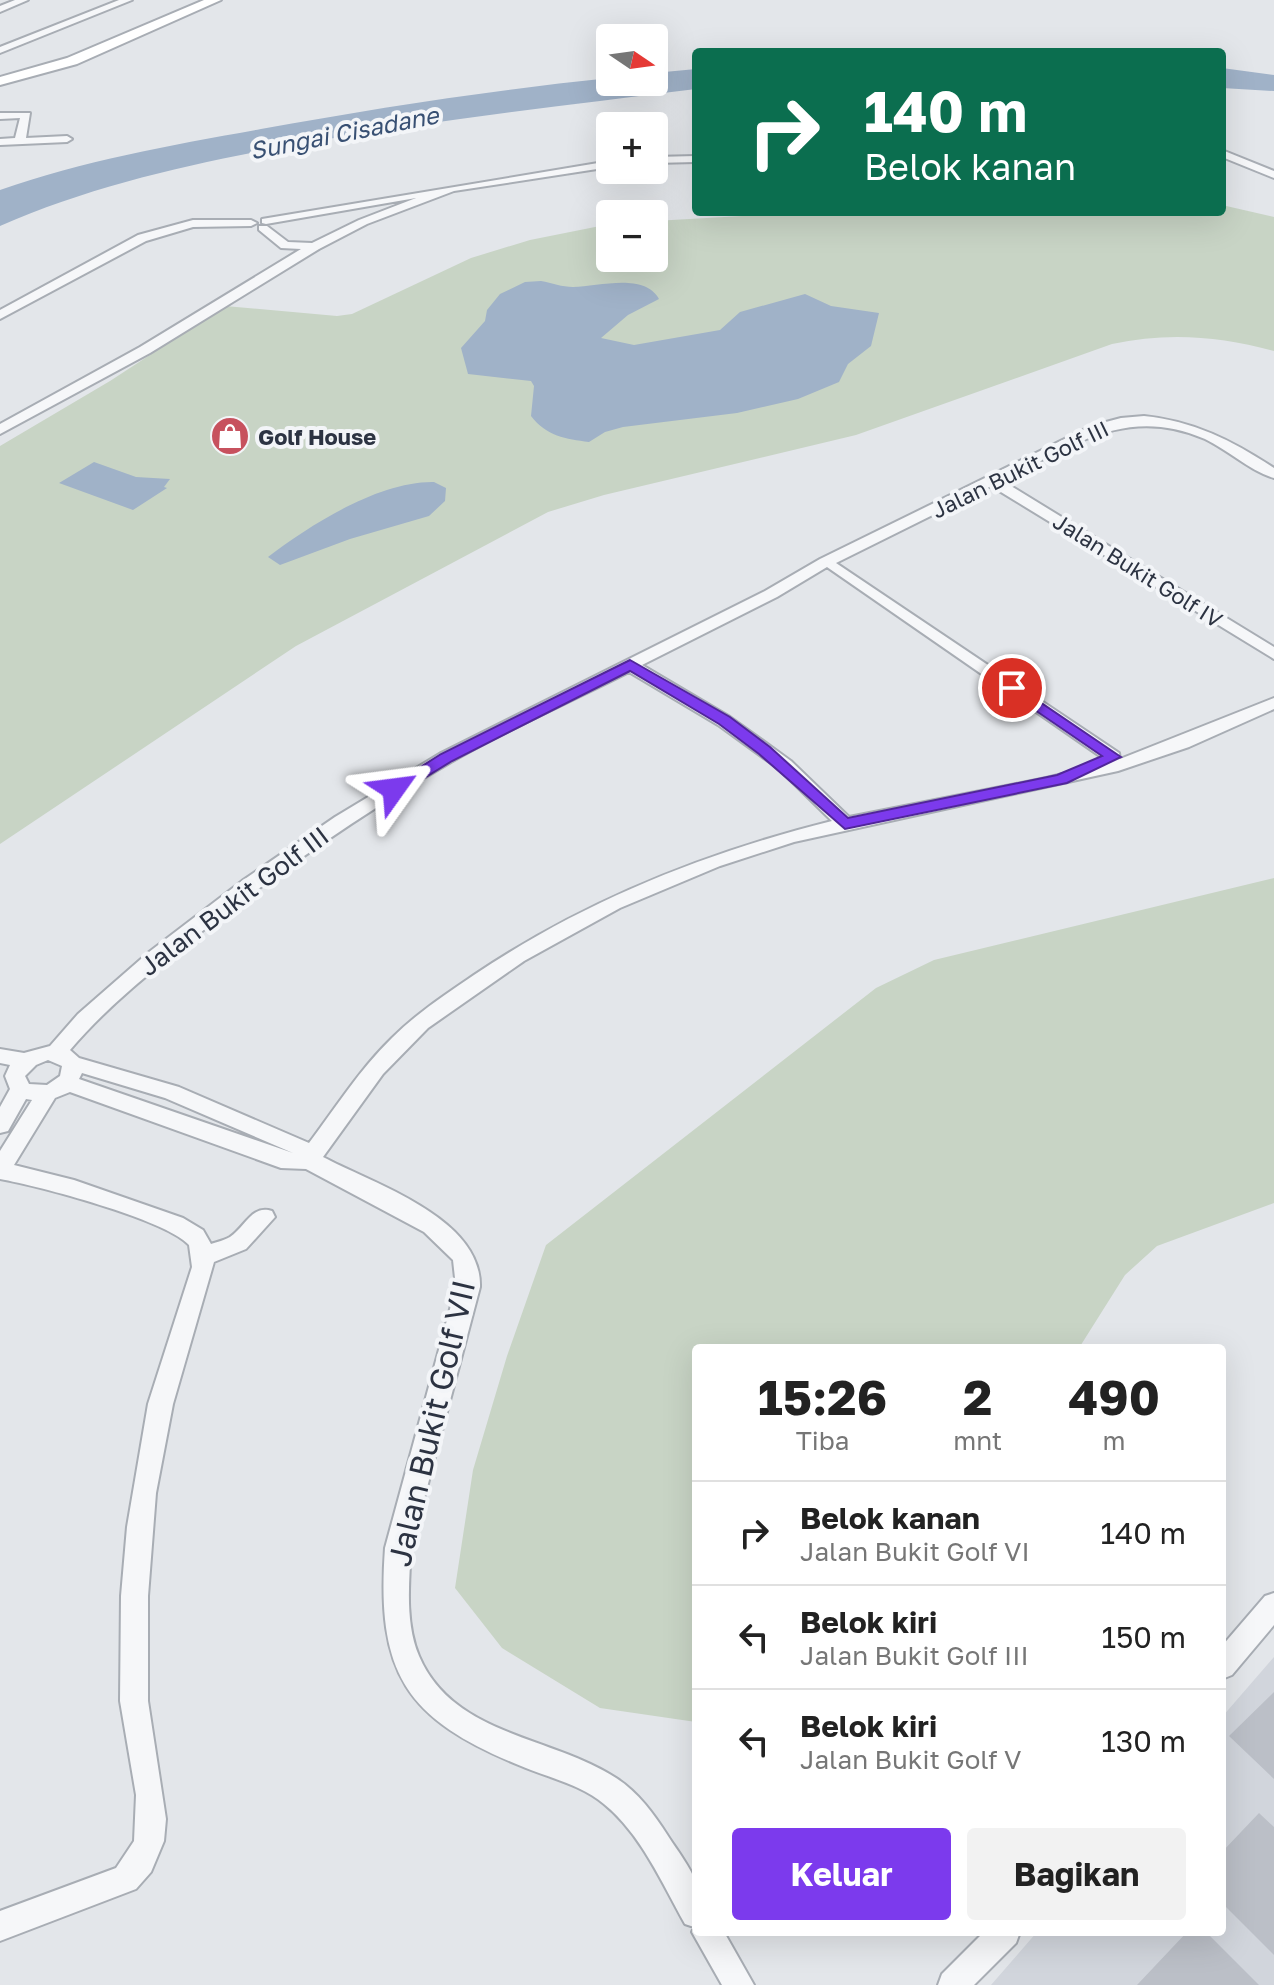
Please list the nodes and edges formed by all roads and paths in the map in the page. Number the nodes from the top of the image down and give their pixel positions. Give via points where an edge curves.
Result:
1 (23, 0) edge
2 (100, 0) edge
3 (127, 0) edge
4 (208, 0) edge
5 (116, 5) junction
6 (0, 9) edge
7 (0, 41) edge
8 (0, 50) edge
9 (0, 78) edge
10 (0, 116) edge
11 (67, 139) dead end
12 (20, 141) junction
13 (0, 142) edge
14 (1226, 155) edge
15 (692, 159) edge
16 (668, 160) edge
17 (596, 166) edge
18 (1274, 175) edge
19 (452, 188) junction
20 (388, 198) junction
21 (404, 206) junction
22 (260, 224) junction
23 (158, 233) junction
24 (285, 245) junction
25 (315, 246) junction
26 (287, 261) junction
27 (0, 315) edge
28 (0, 323) edge
29 (145, 350) junction
30 (0, 430) edge
31 (0, 442) edge
32 (1274, 474) edge
33 (1274, 483) edge
34 (1001, 486) junction
35 (835, 567) junction
36 (771, 594) junction
37 (1274, 654) edge
38 (630, 665) junction
39 (1274, 690) edge
40 (1274, 703) edge
41 (1113, 757) junction
42 (1062, 779) junction
43 (845, 824) junction
44 (0, 1056) edge
45 (26, 1061) junction
46 (65, 1066) junction
47 (13, 1085) edge
48 (47, 1093) junction
49 (0, 1125) edge
50 (309, 1160) junction
51 (0, 1170) edge
52 (264, 1217) dead end
53 (203, 1257) junction
54 (1274, 1605) edge
55 (1226, 1661) edge
56 (692, 1906) edge
57 (0, 1926) edge
58 (709, 1936) edge
59 (1001, 1936) edge
60 (739, 1985) edge
61 (953, 1985) edge

1 - 6 street
2 - 5 street
2 - 7 street
3 - 5 street
4 - 9 main road via 72,61
5 - 8 street
10 - 12 street via 24,115
11 - 12 street
12 - 13 street
14 - 18 street
15 - 16 street
17 - 19 street
19 - 20 street
19 - 21 street
20 - 21 street
20 - 22 street
21 - 25 street
22 - 23 street via 193,224
22 - 24 street
23 - 27 street
23 - 28 street
24 - 25 street
24 - 26 street
25 - 26 street
26 - 29 street
29 - 30 street
29 - 31 street via 128,367
32 - 36 street, Jalan Bukit Golf III via 1188,425 1117,422 825,562
33 - 34 street, Jalan Bukit Golf III via 1196,435 1145,425 1109,432
34 - 35 street, Jalan Bukit Golf III
34 - 37 street, Jalan Bukit Golf IV
35 - 36 street, Jalan Bukit Golf III
35 - 41 street
36 - 38 street, Jalan Bukit Golf III
38 - 43 street via 773,756
38 - 46 street, Jalan Bukit Golf III via 447,757 249,885 85,1019
39 - 41 street
40 - 42 street via 1171,747
41 - 42 street
42 - 43 street
43 - 50 street via 669,877 514,957 402,1040 360,1086
44 - 45 street
45 - 46 street via 40,1054
45 - 47 street
46 - 48 street
46 - 50 street, Jalan Bukit Golf VII via 289,1162
47 - 48 street
47 - 49 street
48 - 51 street
50 - 56 street, Jalan Bukit Golf VII via 425,1222 460,1250 469,1274 398,1548 395,1622 409,1669 424,1693 457,1723 592,1780 622,1801
51 - 53 street via 84,1191 177,1226 193,1234
52 - 53 street via 238,1243
53 - 57 street via 156,1421 137,1531 132,1588 134,1706 152,1819 148,1854 126,1879
54 - 55 street
58 - 60 street
59 - 61 street

